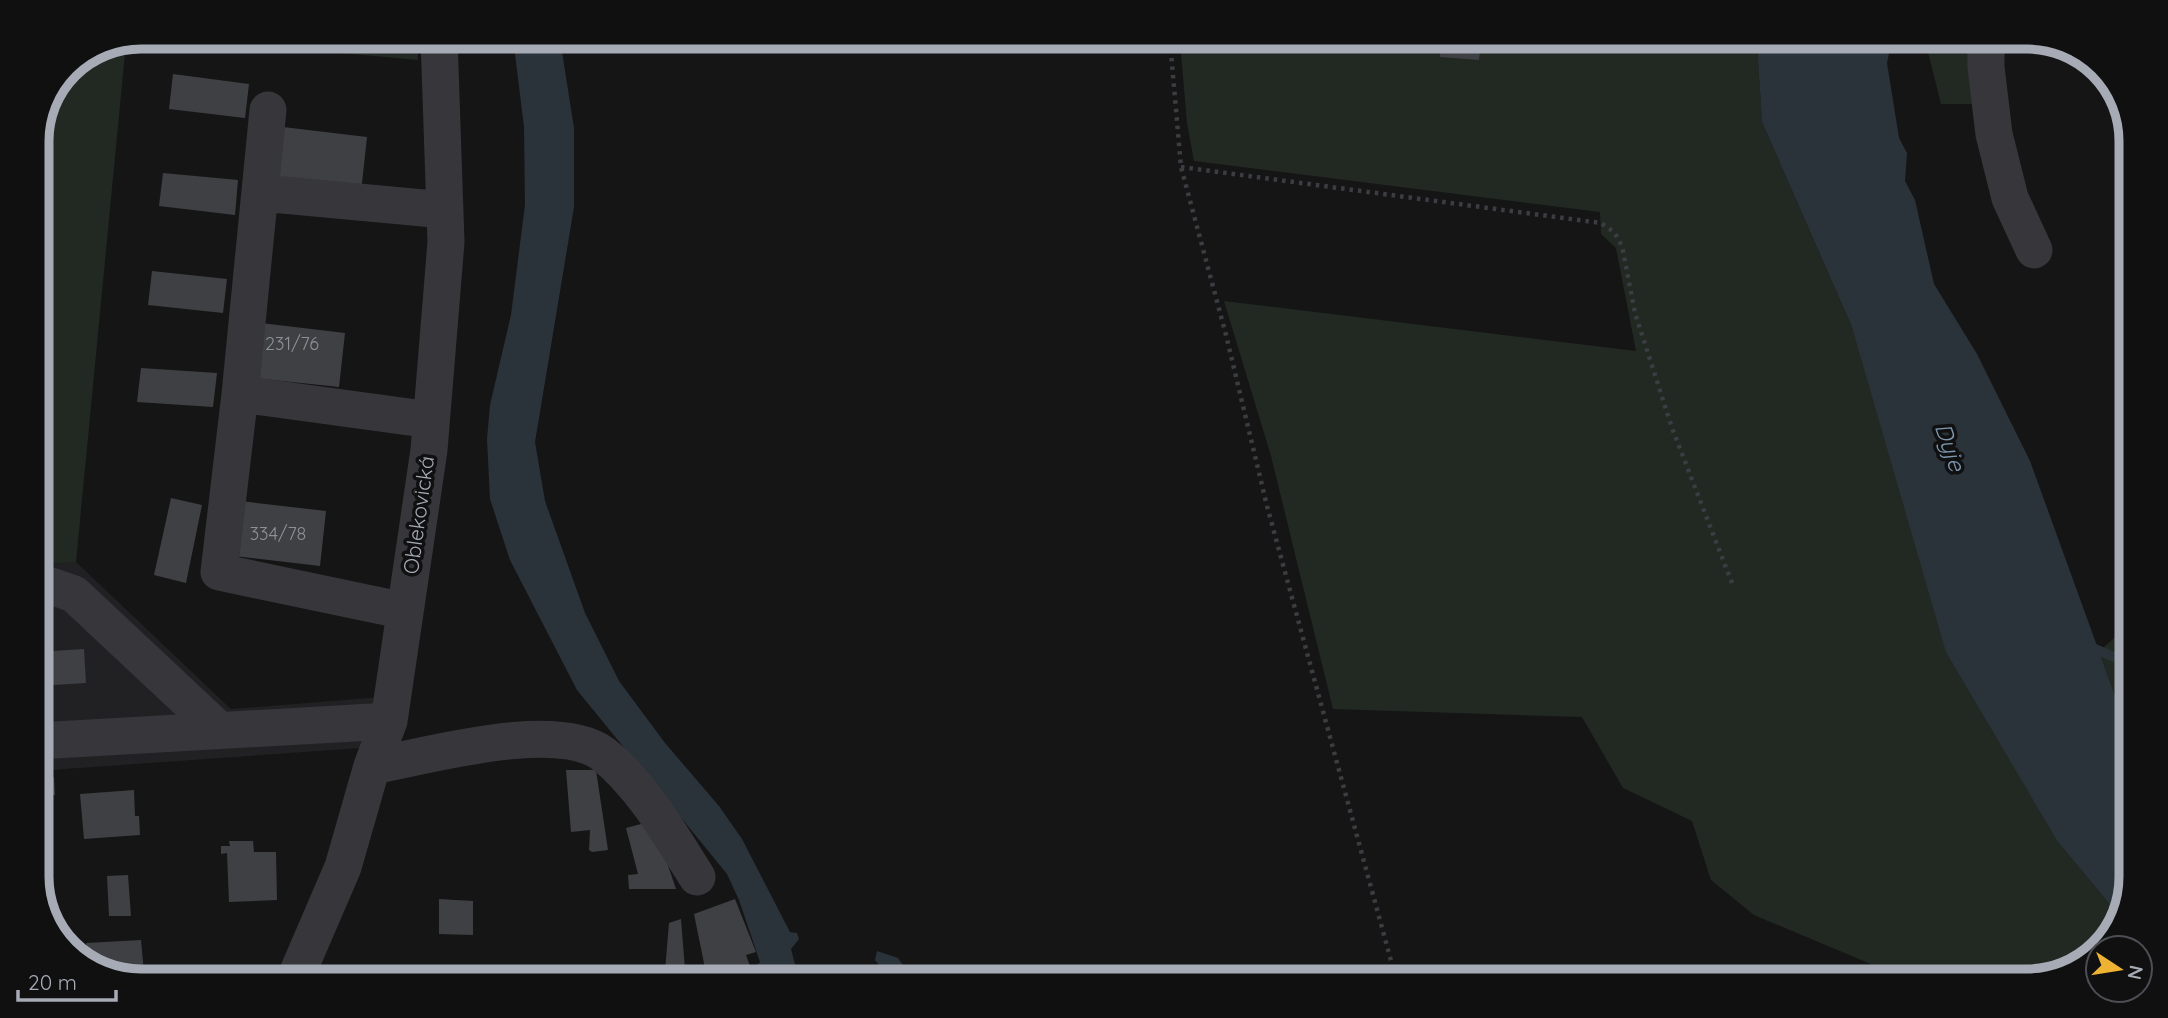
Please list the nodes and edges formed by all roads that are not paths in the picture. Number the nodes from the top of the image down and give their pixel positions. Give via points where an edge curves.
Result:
1 (439, 49) edge
2 (1986, 49) edge
3 (268, 110) dead end
4 (261, 193) junction
5 (445, 210) junction
6 (2034, 250) dead end
7 (240, 394) junction
8 (431, 419) junction
9 (49, 586) edge
10 (405, 611) junction
11 (389, 721) junction
12 (218, 729) junction
13 (49, 740) edge
14 (372, 766) junction
15 (697, 877) dead end
16 (299, 969) edge

1 - 5 street, Oblekovická
2 - 6 street via 1994,134 2010,198
3 - 4 street
4 - 5 street
4 - 7 street
5 - 8 street, Oblekovická
7 - 8 street
7 - 10 street via 219,572
8 - 10 street, Oblekovická
9 - 12 street via 74,594
10 - 11 street, Oblekovická
11 - 12 street
11 - 14 street, Oblekovická
12 - 13 street
14 - 15 street via 519,738 565,739 601,753 623,774 657,814
14 - 16 street, Oblekovická via 343,867

